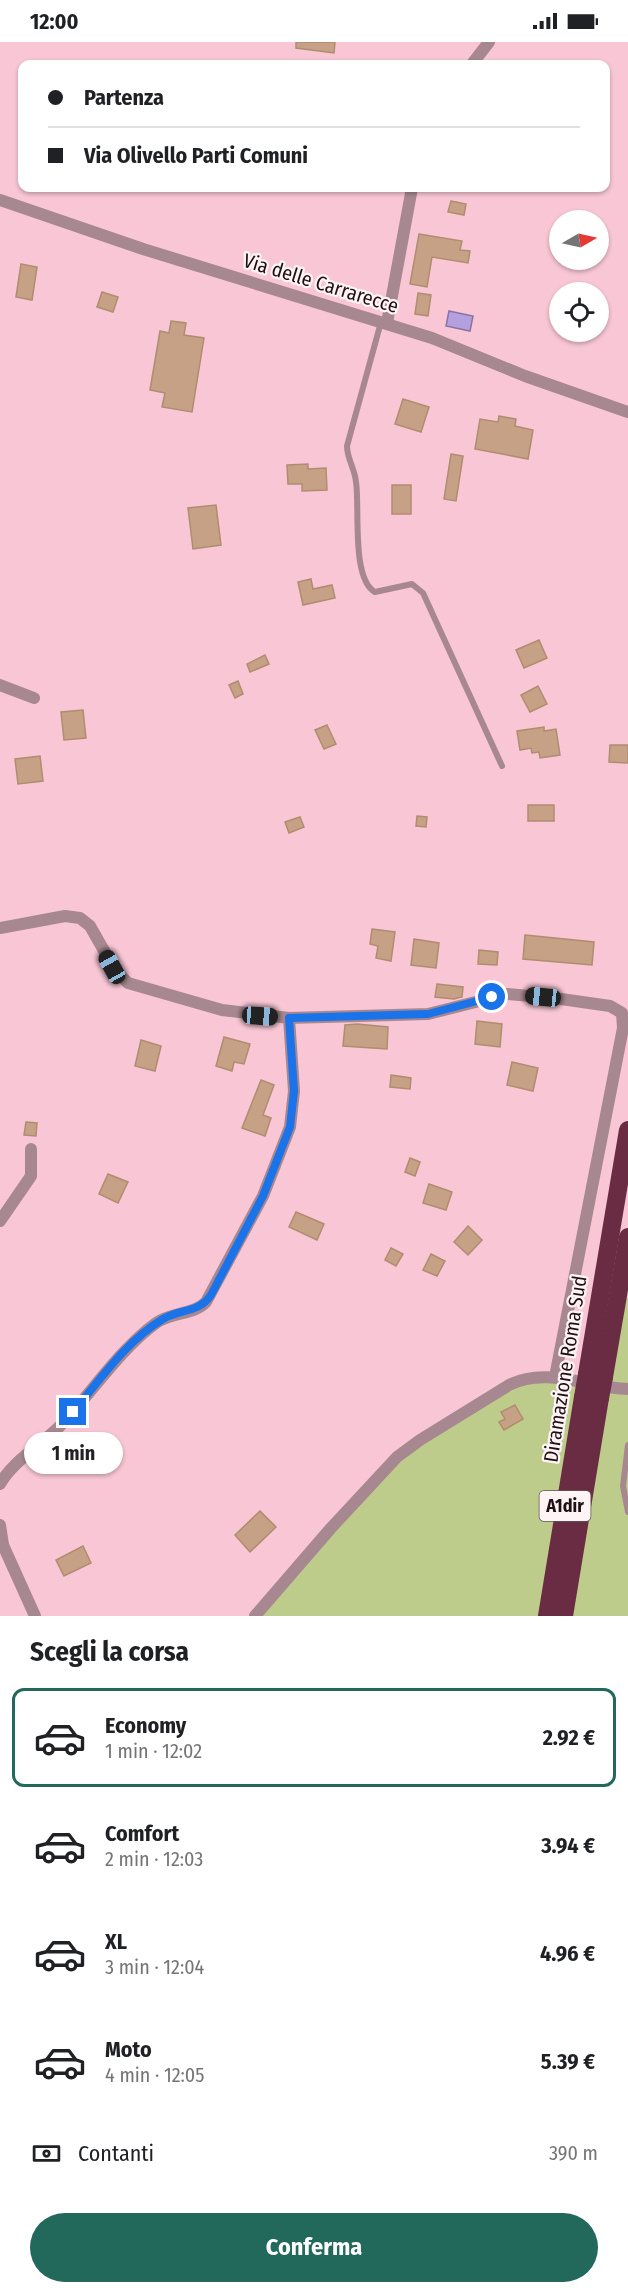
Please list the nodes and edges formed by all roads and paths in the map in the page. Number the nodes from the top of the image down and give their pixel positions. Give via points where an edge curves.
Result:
1 (489, 42) edge
2 (475, 60) edge
3 (411, 192) edge
4 (0, 200) edge
5 (384, 322) junction
6 (628, 412) edge
7 (0, 685) edge
8 (34, 698) dead end
9 (502, 766) dead end
10 (0, 928) edge
11 (289, 1018) junction
12 (628, 1130) edge
13 (31, 1149) dead end
14 (0, 1221) edge
15 (628, 1237) edge
16 (595, 1376) junction
17 (555, 1377) junction
18 (628, 1389) edge
19 (592, 1397) junction
20 (628, 1445) edge
21 (0, 1484) edge
22 (628, 1512) edge
23 (0, 1525) edge
24 (1, 1545) edge
25 (35, 1616) edge
26 (255, 1616) edge
27 (547, 1616) edge
28 (564, 1616) edge

1 - 2 street
3 - 5 street
4 - 5 street, Via delle Carrarecce via 143,249
5 - 6 street, Via delle Carrarecce
5 - 9 lane via 347,446 357,486 363,575 375,592 412,584 423,593
7 - 8 street
10 - 11 street via 65,916 80,918 90,926 115,970 128,983 222,1010
11 - 17 street via 428,1014 513,994 610,1006 622,1013 623,1028
11 - 21 street via 294,1091 290,1127 263,1196 211,1295 203,1305 167,1317 141,1335 58,1428 8,1472
12 - 16 highway, Diramazione Roma Sud / A1dir
13 - 14 street via 32,1176
15 - 16 highway, Diramazione Roma Sud / A1dir
16 - 19 highway, Diramazione Roma Sud / A1dir, bridge
17 - 18 street
17 - 26 street via 531,1377 509,1385 397,1457
19 - 27 highway, Diramazione Roma Sud / A1dir
19 - 28 highway, Diramazione Roma Sud / A1dir
20 - 22 lane via 623,1486
23 - 24 street
24 - 25 street

